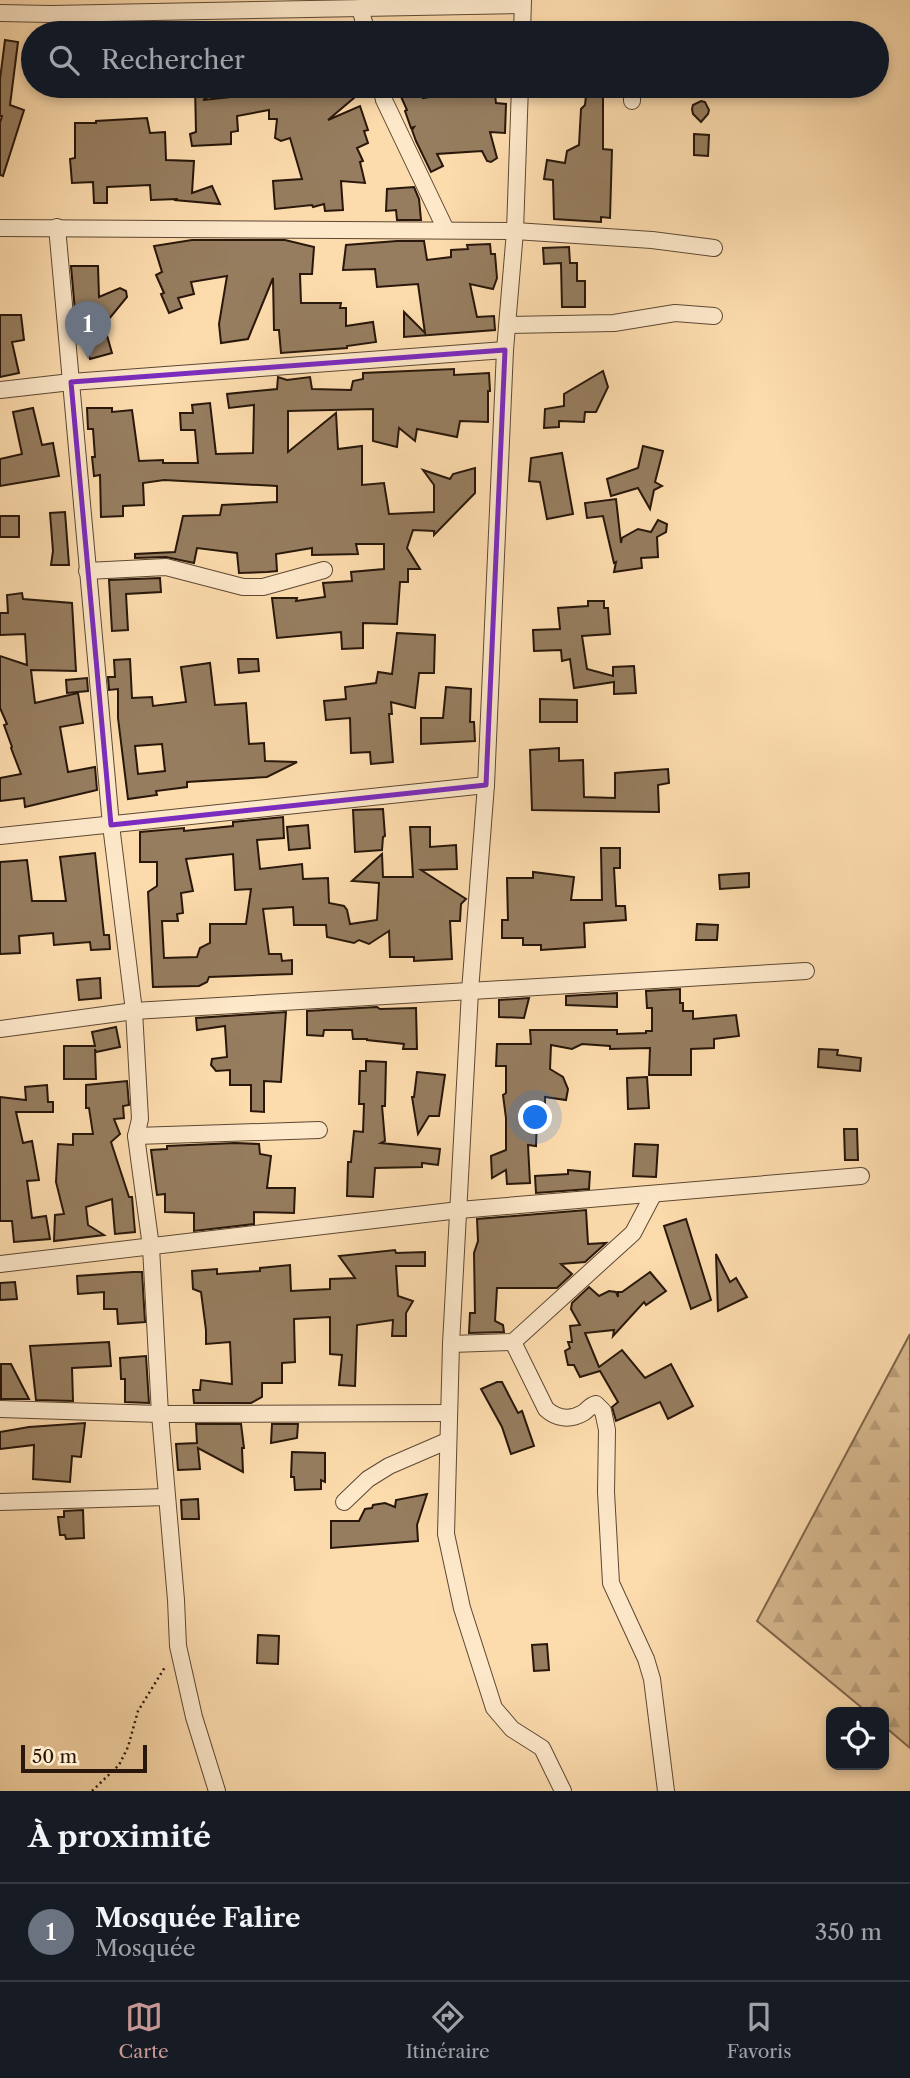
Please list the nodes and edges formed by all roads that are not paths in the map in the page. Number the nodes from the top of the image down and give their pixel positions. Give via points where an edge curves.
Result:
1 (522, 2) edge
2 (360, 8) junction
3 (0, 13) edge
4 (364, 21) edge
5 (522, 21) edge
6 (383, 98) edge
7 (520, 98) edge
8 (57, 227) junction
9 (0, 228) edge
10 (446, 230) junction
11 (515, 231) junction
12 (714, 248) dead end
13 (714, 316) dead end
14 (508, 325) junction
15 (505, 349) junction
16 (71, 382) junction
17 (0, 390) edge
18 (324, 570) dead end
19 (87, 571) junction
20 (486, 785) junction
21 (111, 825) junction
22 (0, 836) edge
23 (806, 971) dead end
24 (470, 991) junction
25 (134, 1011) junction
26 (0, 1028) edge
27 (319, 1130) dead end
28 (136, 1136) junction
29 (862, 1176) dead end
30 (653, 1195) junction
31 (459, 1210) junction
32 (151, 1248) junction
33 (0, 1264) edge
34 (513, 1342) junction
35 (451, 1344) junction
36 (0, 1409) edge
37 (449, 1413) junction
38 (160, 1414) junction
39 (447, 1441) junction
40 (167, 1497) junction
41 (0, 1502) edge
42 (344, 1502) dead end
43 (217, 1791) edge
44 (563, 1791) edge
45 (666, 1791) edge

1 - 2 street
1 - 5 street
2 - 3 street
2 - 4 street
6 - 10 street
7 - 11 street
8 - 9 street
8 - 10 street
8 - 16 street
10 - 11 street
11 - 12 street
11 - 14 street
13 - 14 street via 675,313 614,323
14 - 15 street
15 - 16 street
15 - 20 street
16 - 17 street
16 - 19 street
18 - 19 street via 263,587 243,587 166,567
19 - 21 street
20 - 21 street
20 - 24 street
21 - 22 street
21 - 25 street
23 - 24 street
24 - 25 street
24 - 31 street
25 - 26 street
25 - 28 street via 140,1119
27 - 28 street
28 - 32 street
29 - 30 street
30 - 31 street
30 - 34 street via 633,1233
31 - 32 street
31 - 35 street
32 - 33 street
32 - 38 street
34 - 35 street
34 - 45 street via 552,1415 562,1419 596,1404 603,1411 611,1583 652,1679
35 - 37 street
36 - 38 street
37 - 38 street
37 - 39 street
38 - 40 street
39 - 42 street via 389,1466
39 - 44 street via 446,1534 462,1608 494,1708 512,1728 542,1748
40 - 41 street
40 - 43 street via 178,1646

